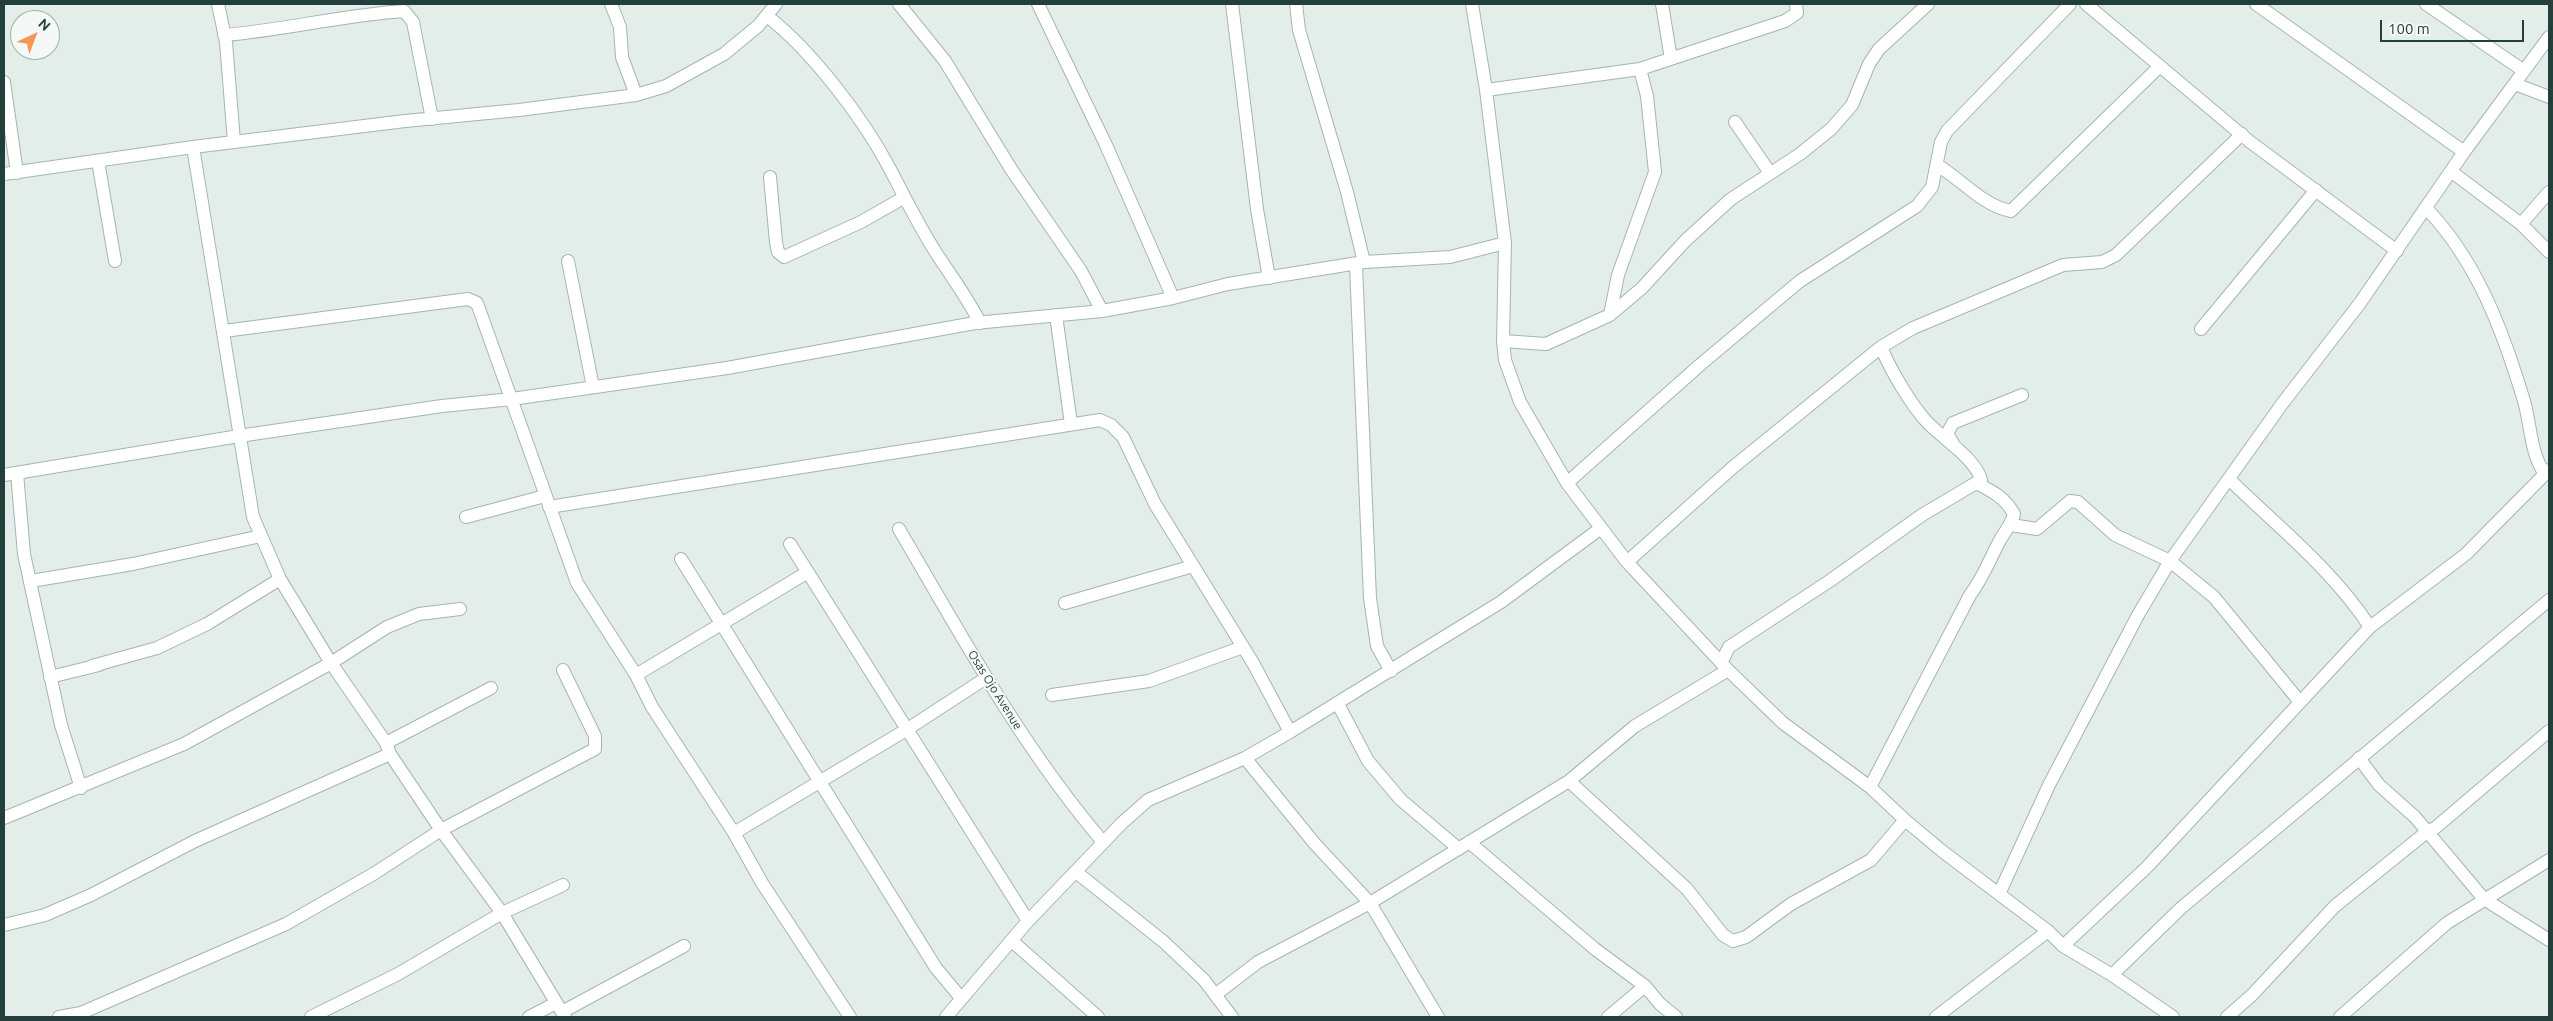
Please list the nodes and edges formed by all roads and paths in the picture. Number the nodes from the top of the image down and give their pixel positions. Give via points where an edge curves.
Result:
1 (218, 4) edge
2 (611, 4) edge
3 (776, 4) edge
4 (899, 4) edge
5 (1038, 4) edge
6 (1232, 4) edge
7 (1296, 4) edge
8 (1472, 4) edge
9 (1662, 4) edge
10 (1796, 4) edge
11 (1928, 4) edge
12 (2070, 4) edge
13 (2086, 4) edge
14 (2256, 4) edge
15 (2426, 4) edge
16 (767, 16) junction
17 (224, 35) junction
18 (2549, 37) edge
19 (1671, 59) junction
20 (2160, 66) junction
21 (1640, 69) junction
22 (2524, 71) junction
23 (4, 82) edge
24 (2515, 84) junction
25 (1486, 90) junction
26 (636, 95) junction
27 (2549, 97) edge
28 (432, 119) junction
29 (1735, 122) dead end
30 (2242, 134) junction
31 (234, 142) junction
32 (193, 147) junction
33 (2464, 152) junction
34 (98, 161) junction
35 (1936, 165) junction
36 (2452, 172) junction
37 (17, 173) junction
38 (1770, 173) junction
39 (4, 174) edge
40 (770, 177) dead end
41 (2316, 190) junction
42 (2549, 192) edge
43 (903, 198) junction
44 (2426, 208) junction
45 (2521, 224) junction
46 (1506, 243) junction
47 (2397, 251) junction
48 (2549, 252) edge
49 (114, 261) dead end
50 (568, 261) dead end
51 (1360, 264) junction
52 (1269, 278) junction
53 (1172, 298) junction
54 (1102, 311) junction
55 (1610, 315) junction
56 (1056, 316) junction
57 (980, 323) junction
58 (2201, 329) dead end
59 (224, 331) junction
60 (1503, 341) junction
61 (1881, 347) junction
62 (593, 387) junction
63 (2022, 395) dead end
64 (512, 399) junction
65 (1071, 424) junction
66 (239, 436) junction
67 (1956, 449) junction
68 (2547, 472) edge
69 (10, 474) edge
70 (2230, 479) junction
71 (1567, 483) junction
72 (1978, 484) junction
73 (547, 501) junction
74 (466, 517) dead end
75 (2011, 525) junction
76 (1601, 528) junction
77 (899, 530) dead end
78 (261, 536) junction
79 (790, 544) dead end
80 (681, 560) dead end
81 (2170, 561) junction
82 (1627, 562) junction
83 (1193, 566) junction
84 (808, 572) junction
85 (280, 579) junction
86 (31, 581) junction
87 (2549, 600) edge
88 (1065, 603) dead end
89 (460, 609) dead end
90 (720, 625) junction
91 (2370, 627) junction
92 (1243, 647) junction
93 (134, 656) dead end
94 (332, 663) junction
95 (92, 666) junction
96 (1724, 667) junction
97 (563, 670) dead end
98 (1391, 671) junction
99 (636, 675) junction
100 (50, 676) junction
101 (986, 678) junction
102 (491, 688) dead end
103 (1052, 695) dead end
104 (2300, 702) junction
105 (1338, 704) junction
106 (906, 730) junction
107 (2549, 731) edge
108 (1290, 732) junction
109 (388, 749) junction
110 (1245, 758) junction
111 (2359, 758) junction
112 (1569, 781) junction
113 (818, 783) junction
114 (1870, 787) junction
115 (81, 788) junction
116 (4, 818) edge
117 (1905, 820) junction
118 (441, 830) junction
119 (2428, 832) junction
120 (734, 833) junction
121 (1103, 842) junction
122 (1464, 845) junction
123 (2549, 860) edge
124 (1076, 872) junction
125 (563, 886) dead end
126 (1999, 894) junction
127 (2484, 899) junction
128 (1370, 903) junction
129 (502, 913) junction
130 (1028, 922) junction
131 (4, 925) edge
132 (2048, 931) junction
133 (1012, 940) junction
134 (2549, 940) edge
135 (684, 946) dead end
136 (2063, 946) junction
137 (2112, 975) junction
138 (1645, 986) junction
139 (1215, 995) junction
140 (961, 998) junction
141 (561, 1011) edge
142 (59, 1017) edge
143 (311, 1017) edge
144 (529, 1017) edge
145 (850, 1017) edge
146 (946, 1017) edge
147 (1098, 1017) edge
148 (1232, 1017) edge
149 (1438, 1017) edge
150 (1608, 1017) edge
151 (1676, 1017) edge
152 (1936, 1017) edge
153 (2173, 1017) edge
154 (2227, 1017) edge
155 (2340, 1017) edge

1 - 17 street
2 - 26 street via 620,27 622,57
3 - 16 street
4 - 54 street via 945,60 1011,169 1081,271
5 - 53 street via 1106,145
6 - 52 street via 1257,209
7 - 51 street via 1299,30 1347,192
8 - 25 street
9 - 19 street
10 - 19 street via 1797,12 1785,21
11 - 38 street via 1879,48 1852,105 1831,129
12 - 35 street via 1947,131
13 - 20 street
14 - 33 street
15 - 22 street
16 - 26 street via 724,54 666,86
16 - 43 street via 780,26 843,98 889,168
17 - 28 street via 280,30 346,16 404,11 413,22
17 - 31 street
18 - 22 street
19 - 21 street
20 - 30 street
20 - 35 street via 2011,211 1997,209
21 - 25 street
21 - 55 street via 1647,96 1655,172 1618,275
22 - 24 street
23 - 37 street
24 - 27 street
24 - 33 street
25 - 46 street
26 - 28 street
28 - 31 street
29 - 38 street
30 - 41 street
30 - 61 street via 2116,255 2102,262 2063,265 1913,328
31 - 32 street
32 - 34 street
32 - 59 street
33 - 36 street
34 - 37 street
34 - 49 street
35 - 71 street via 1932,187 1917,206 1800,281
36 - 44 street
36 - 45 street
37 - 39 street
38 - 55 street via 1731,200
40 - 43 street via 776,242 778,252 784,257 862,222
41 - 47 street
41 - 58 street
42 - 45 street
43 - 57 street
44 - 47 street
44 - 68 street via 2447,230 2490,303 2530,420 2536,459
45 - 48 street
46 - 51 street via 1450,257
46 - 60 street
47 - 70 street
50 - 62 street
51 - 52 street
51 - 98 street via 1370,598 1377,646
52 - 53 street
53 - 54 street
54 - 56 street
55 - 60 street via 1546,344
56 - 57 street
56 - 65 street
57 - 62 street via 727,368
59 - 64 street via 470,299 479,306
59 - 66 street
60 - 71 street via 1505,360 1520,402
61 - 67 street via 1925,420
61 - 82 street via 1732,468
62 - 64 street
63 - 67 street via 1953,423 1947,434
64 - 66 street
64 - 73 street
65 - 73 street
65 - 83 street via 1100,420 1111,425 1123,437 1155,504
66 - 69 street
66 - 78 street via 253,517
67 - 72 street via 1980,474
68 - 91 street via 2466,554
69 - 86 street
70 - 81 street
70 - 91 street via 2321,564 2353,600
71 - 76 street
72 - 75 street via 1998,494 2008,504 2014,514
72 - 96 street via 1922,515 1831,580 1728,647
73 - 74 street
73 - 99 street via 577,583
75 - 81 street via 2037,529 2074,500 2115,535
75 - 114 street
76 - 82 street
76 - 98 street via 1501,602
77 - 101 street, Osas Ojo Avenue
78 - 85 street
78 - 86 street via 133,564
79 - 84 street
80 - 90 street
81 - 104 street via 2214,597
81 - 126 street via 2138,614 2061,760
82 - 96 street
83 - 88 street
83 - 92 street
84 - 90 street
84 - 106 street
85 - 94 street
85 - 95 street via 207,624 157,648
86 - 100 street
87 - 111 street
89 - 94 street via 419,614 387,627
90 - 99 street
90 - 113 street
91 - 104 street
92 - 103 street via 1149,682
92 - 108 street
93 - 95 street
94 - 109 street
94 - 115 street via 184,744
95 - 100 street
96 - 112 street via 1634,726
96 - 114 street via 1783,723
97 - 118 street via 595,736 595,749
98 - 105 street
99 - 120 street via 652,707
100 - 115 street
101 - 106 street
101 - 121 street, Osas Ojo Avenue via 1033,752
102 - 109 street
104 - 136 street via 2147,867
105 - 108 street
105 - 122 street via 1368,761 1401,800
106 - 113 street
106 - 130 street
107 - 119 street
108 - 110 street
109 - 118 street
109 - 131 street via 195,841 91,895 45,915
110 - 121 street via 1148,800
110 - 128 street via 1315,844
111 - 119 street via 2379,785 2406,807
111 - 137 street via 2181,908
112 - 117 street via 1688,889 1723,935 1733,941 1746,936 1790,904 1871,860
112 - 122 street
113 - 120 street
113 - 140 street via 936,968
114 - 117 street
115 - 116 street
117 - 126 street
118 - 129 street
118 - 142 street via 375,873 286,924 90,1009
119 - 127 street
119 - 154 street via 2335,906 2252,995
120 - 145 street via 762,883
121 - 124 street
122 - 128 street
122 - 138 street
123 - 127 street
124 - 130 street
124 - 139 street via 1164,942
125 - 129 street
126 - 132 street
127 - 134 street
127 - 155 street via 2447,923
128 - 139 street via 1258,962
128 - 149 street
129 - 141 street
129 - 143 street via 398,974
130 - 133 street
132 - 136 street
132 - 152 street
133 - 140 street
133 - 147 street
135 - 141 street
136 - 137 street
137 - 153 street
138 - 150 street
138 - 151 street
139 - 148 street
140 - 146 street
141 - 144 street

